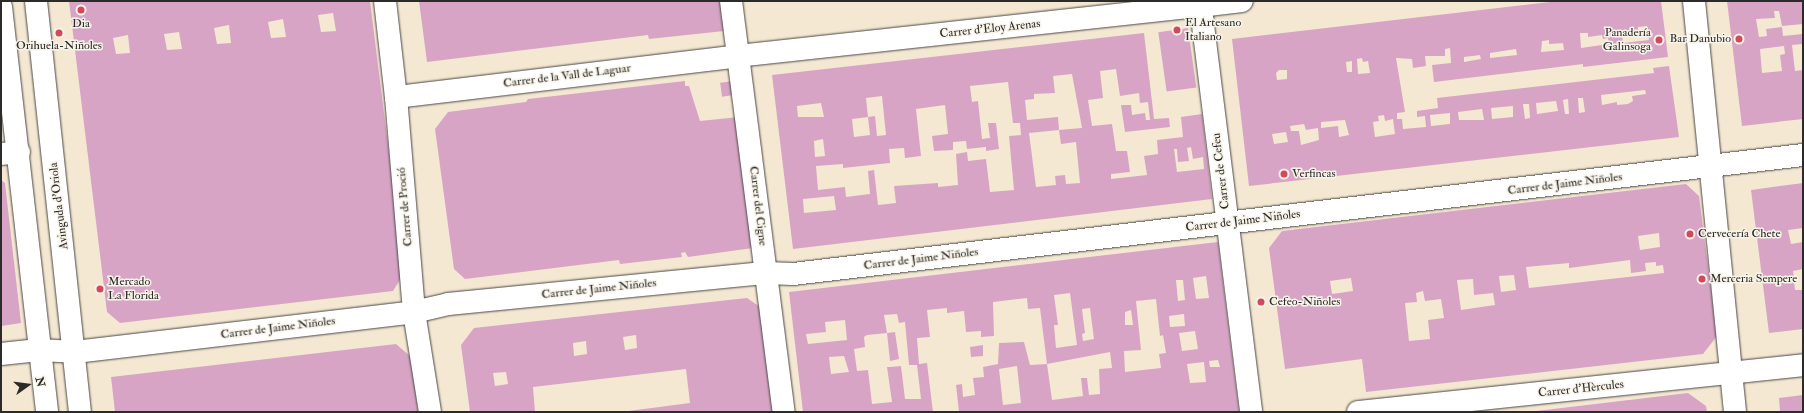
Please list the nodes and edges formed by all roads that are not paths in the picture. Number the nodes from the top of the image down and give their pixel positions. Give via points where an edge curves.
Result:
1 (36, 1) edge
2 (385, 1) edge
3 (731, 1) edge
4 (1242, 1) edge
5 (1694, 1) edge
6 (1200, 3) edge
7 (1, 7) edge
8 (738, 56) junction
9 (396, 96) junction
10 (10, 153) edge
11 (1803, 155) edge
12 (1710, 168) junction
13 (1227, 223) junction
14 (766, 273) junction
15 (414, 312) junction
16 (39, 350) junction
17 (75, 352) junction
18 (1, 354) edge
19 (1803, 365) edge
20 (1730, 374) junction
21 (47, 412) edge
22 (80, 412) edge
23 (430, 412) edge
24 (784, 412) edge
25 (1251, 412) edge
26 (1358, 412) edge
27 (1734, 412) edge

1 - 17 street, Avinguda d'Oriola
2 - 9 street, Carrer de Proció
3 - 8 street, Carrer del Cigne
4 - 6 street, Carrer d'Eloy Arenas
5 - 12 street
6 - 8 street, Carrer d'Eloy Arenas
6 - 13 street, Carrer de Cefeu
7 - 10 street
8 - 9 street, Carrer de la Vall de Laguar
8 - 14 street, Carrer del Cigne
9 - 15 street, Carrer de Proció
10 - 16 street
11 - 12 street, Carrer de Jaime Niñoles
12 - 13 street, Carrer de Jaime Niñoles
12 - 20 street
13 - 14 street, Carrer de Jaime Niñoles via 792,274
13 - 25 street, Carrer de Cefeu
14 - 15 street, Carrer de Jaime Niñoles via 448,304
14 - 24 street, Carrer del Cigne
15 - 17 street, Carrer de Jaime Niñoles
15 - 23 street, Carrer de Proció
16 - 17 street, Carrer de Jaime Niñoles
16 - 18 street, Carrer de Jaime Niñoles
16 - 21 street
17 - 22 street, Avinguda d'Oriola
19 - 20 street, Carrer d'Hèrcules
20 - 26 street, Carrer d'Hèrcules
20 - 27 street

